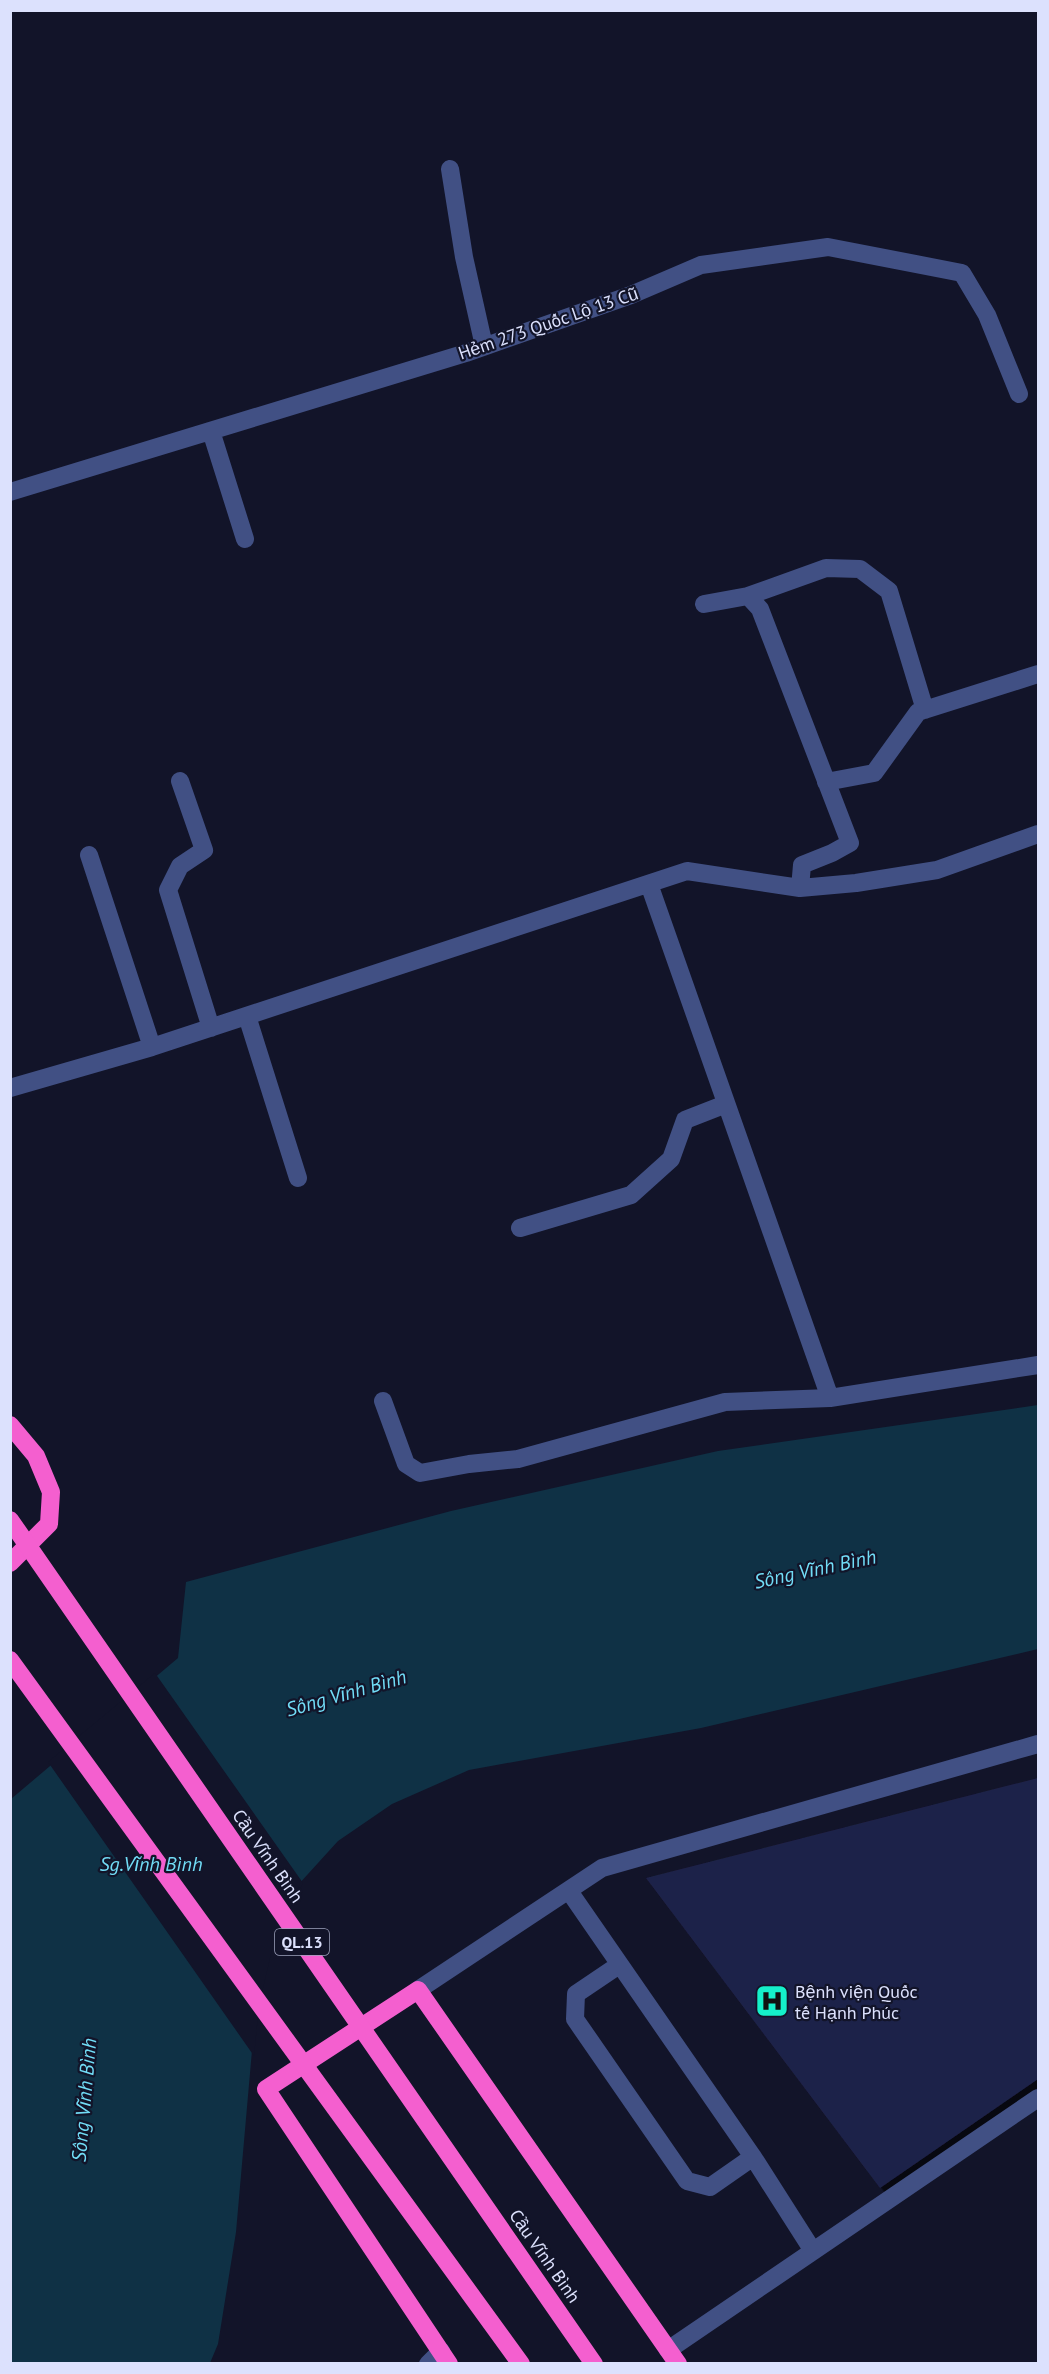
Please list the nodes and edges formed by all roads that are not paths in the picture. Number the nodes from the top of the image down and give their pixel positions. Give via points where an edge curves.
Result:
1 (450, 169) dead end
2 (484, 346) junction
3 (1019, 394) dead end
4 (211, 431) junction
5 (10, 492) edge
6 (245, 539) dead end
7 (748, 596) junction
8 (704, 604) dead end
9 (1038, 674) edge
10 (926, 710) junction
11 (180, 781) dead end
12 (826, 782) junction
13 (1038, 834) edge
14 (89, 855) dead end
15 (649, 884) junction
16 (800, 888) junction
17 (247, 1016) junction
18 (211, 1028) junction
19 (152, 1047) junction
20 (10, 1088) edge
21 (726, 1104) junction
22 (298, 1178) dead end
23 (520, 1228) dead end
24 (1038, 1365) edge
25 (830, 1398) junction
26 (383, 1401) dead end
27 (10, 1425) edge
28 (10, 1520) edge
29 (10, 1563) edge
30 (10, 1660) edge
31 (1038, 1744) edge
32 (569, 1891) junction
33 (619, 1965) junction
34 (418, 1990) junction
35 (1038, 2098) edge
36 (753, 2157) junction
37 (813, 2251) junction
38 (673, 2357) edge
39 (439, 2359) edge
40 (521, 2364) edge
41 (594, 2364) edge

1 - 2 street
2 - 3 street, Hẻm 273 Quốc Lộ 13 Cũ via 631,295 701,265 828,247 962,273 987,315
2 - 4 street, Hẻm 273 Quốc Lộ 13 Cũ
4 - 5 street, Hẻm 273 Quốc Lộ 13 Cũ
4 - 6 street
7 - 8 street
7 - 10 street via 826,568 860,569 889,591
7 - 12 street via 760,609
9 - 10 street
10 - 12 street via 918,712 874,773
11 - 18 street via 204,850 180,866 168,890
12 - 16 street via 850,843 802,865
13 - 16 street via 937,870
14 - 19 street
15 - 16 street via 687,871
15 - 17 street
15 - 21 street
17 - 18 street
17 - 22 street
18 - 19 street
19 - 20 street
21 - 23 street via 686,1120 671,1159 632,1196
21 - 25 street
24 - 25 street
25 - 26 street via 725,1402 518,1459 420,1473 406,1464
27 - 29 highway via 36,1456 51,1492 49,1524
28 - 41 highway, Cầu Vĩnh Bình / QL.13, bridge
30 - 40 highway, bridge
31 - 32 street via 602,1868
32 - 33 street
32 - 34 street
33 - 36 street
33 - 36 street via 576,1994 575,2019 680,2172 687,2181 710,2187
34 - 38 highway
34 - 39 highway via 266,2089
35 - 37 street
36 - 37 street
37 - 38 street

